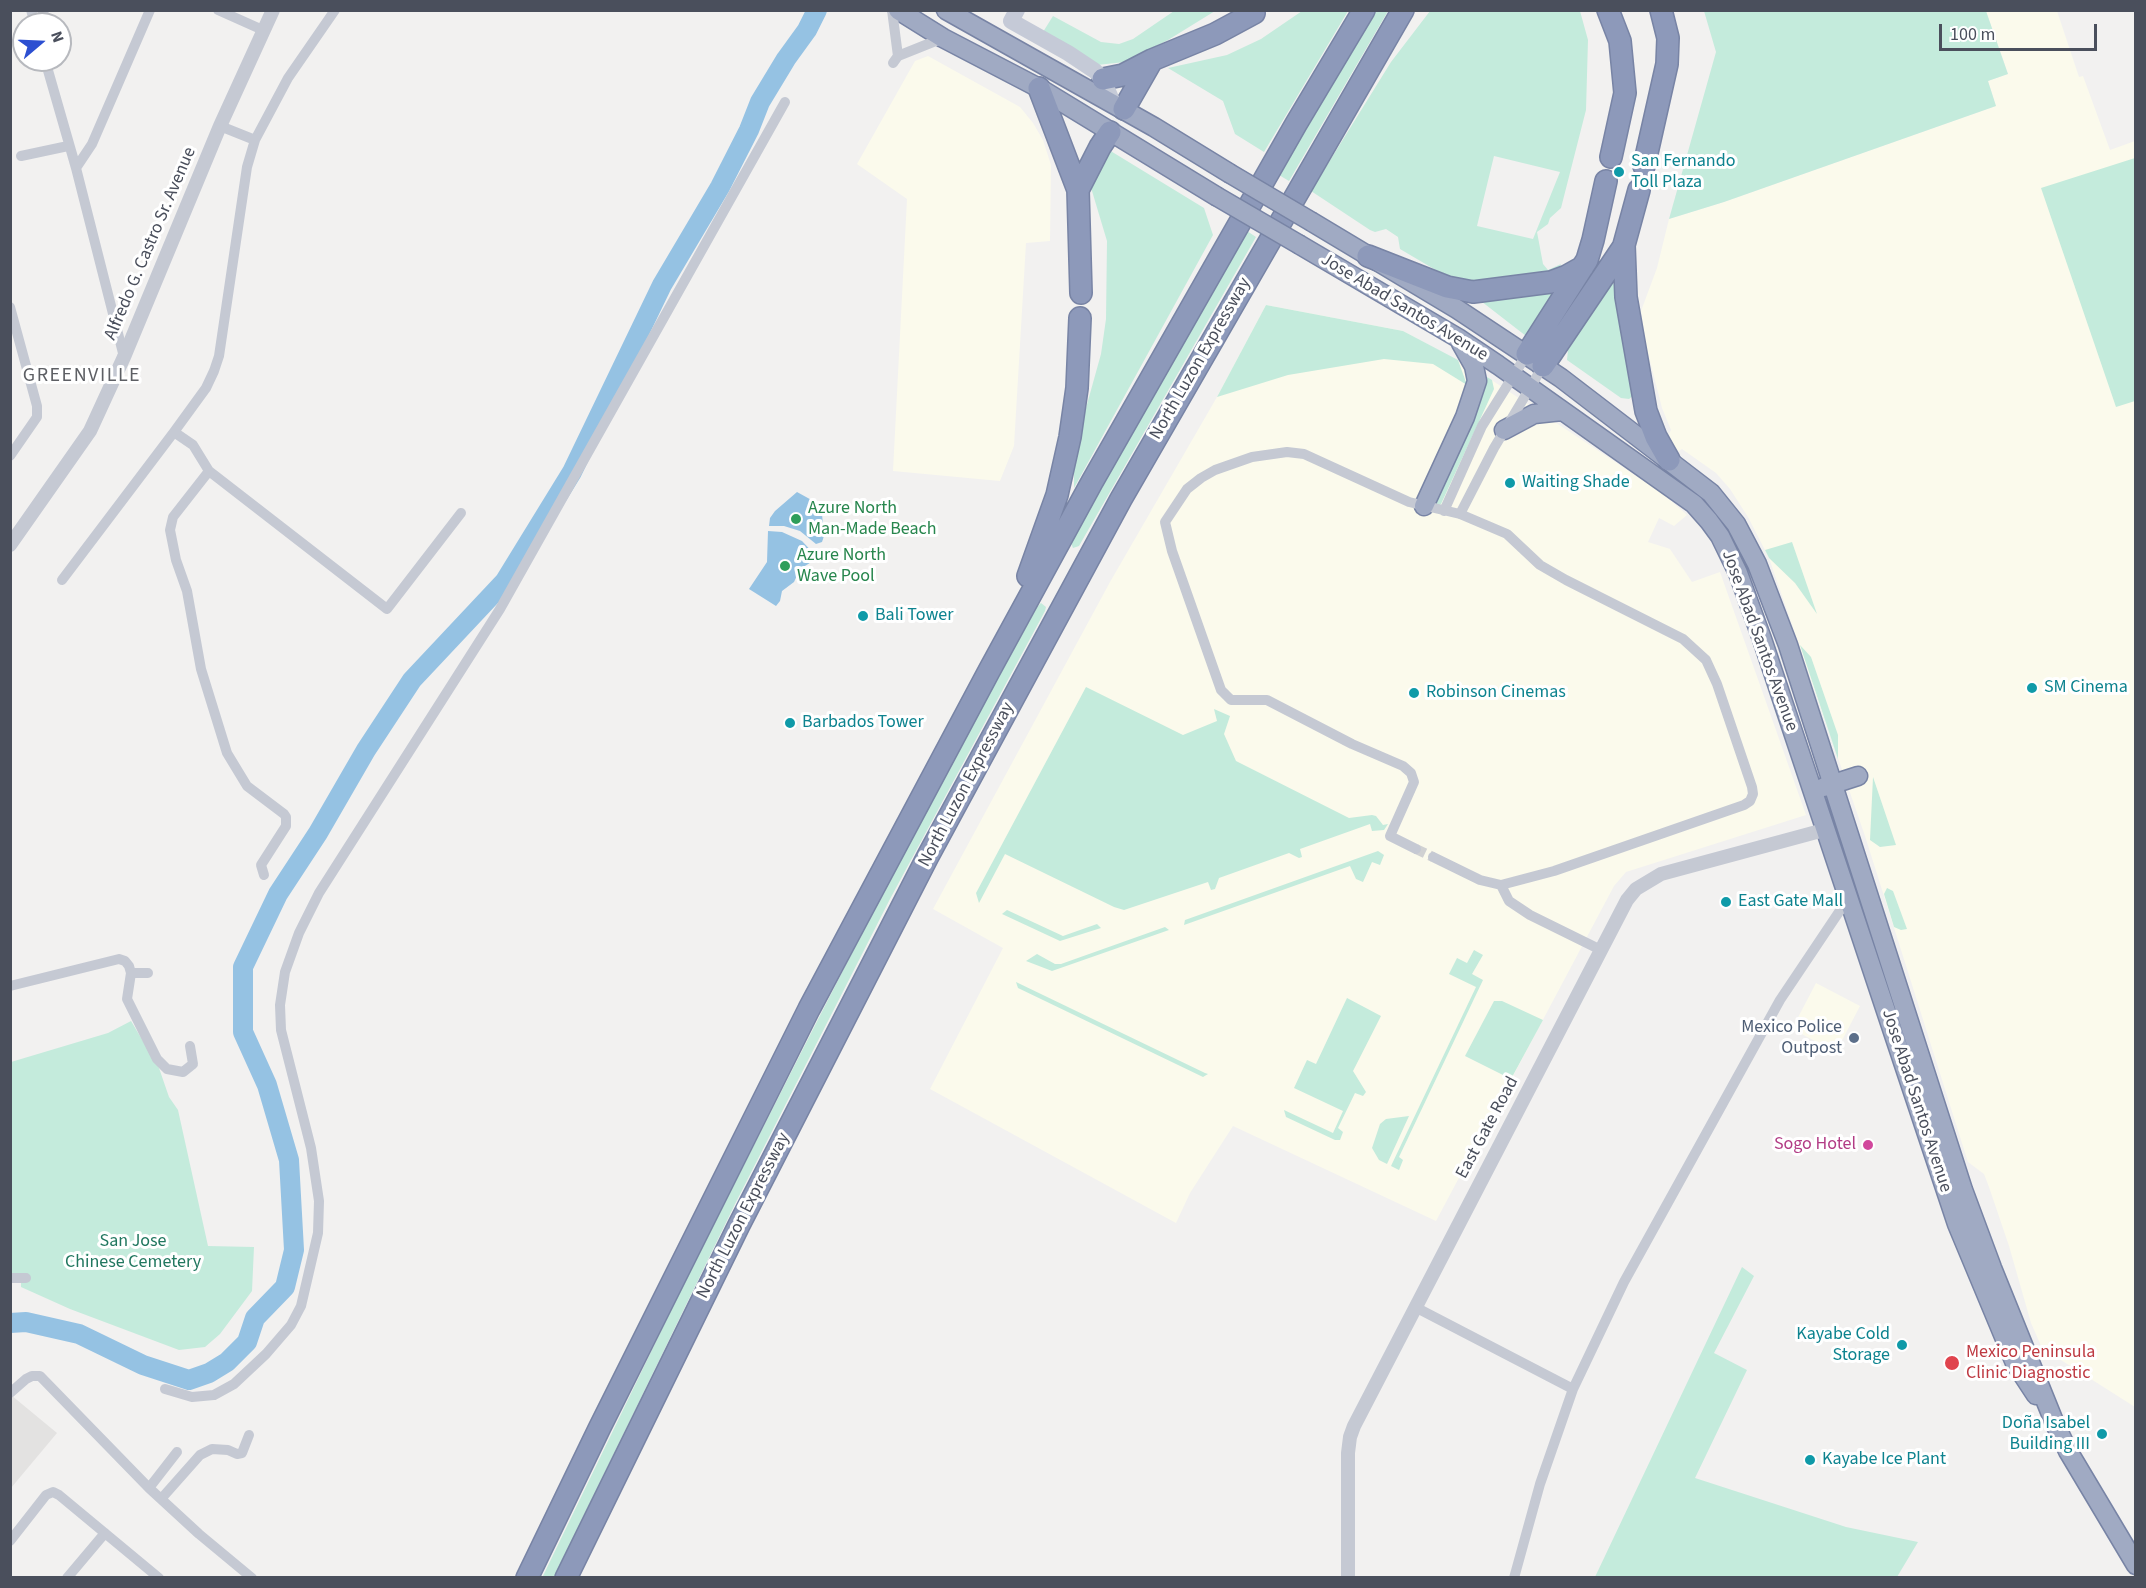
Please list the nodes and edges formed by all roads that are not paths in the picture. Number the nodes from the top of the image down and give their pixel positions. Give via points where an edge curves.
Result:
1 (150, 10) edge
2 (218, 10) edge
3 (273, 10) edge
4 (335, 10) edge
5 (892, 10) edge
6 (898, 10) edge
7 (946, 10) edge
8 (1364, 10) edge
9 (1403, 10) edge
10 (1420, 10) edge
11 (1608, 10) edge
12 (1661, 10) edge
13 (1254, 12) dead end
14 (1014, 16) edge
15 (265, 30) junction
16 (943, 38) junction
17 (1152, 60) junction
18 (48, 72) edge
19 (1056, 72) junction
20 (1099, 75) junction
21 (1039, 88) junction
22 (1350, 100) junction
23 (785, 102) dead end
24 (1118, 106) junction
25 (220, 126) junction
26 (1110, 132) junction
27 (255, 140) junction
28 (68, 146) junction
29 (16, 157) edge
30 (1611, 157) dead end
31 (1644, 166) dead end
32 (76, 168) junction
33 (1606, 181) dead end
34 (1078, 190) junction
35 (1639, 190) dead end
36 (1624, 245) junction
37 (1368, 256) junction
38 (1583, 267) junction
39 (1081, 293) dead end
40 (10, 307) edge
41 (1080, 318) dead end
42 (1458, 338) junction
43 (124, 357) junction
44 (1535, 360) junction
45 (1513, 375) junction
46 (1530, 388) junction
47 (1562, 411) junction
48 (1504, 430) junction
49 (174, 432) junction
50 (10, 456) edge
51 (1669, 460) junction
52 (208, 471) junction
53 (1424, 506) junction
54 (1444, 511) junction
55 (461, 513) dead end
56 (1461, 514) junction
57 (10, 545) edge
58 (62, 580) dead end
59 (1762, 639) junction
60 (989, 670) junction
61 (1858, 776) dead end
62 (1827, 786) junction
63 (1824, 830) junction
64 (1416, 849) tunnel mouth
65 (1433, 858) tunnel mouth
66 (264, 875) dead end
67 (1501, 885) junction
68 (1848, 900) junction
69 (1601, 950) junction
70 (1874, 970) junction
71 (131, 973) junction
72 (148, 973) dead end
73 (10, 986) edge
74 (190, 1046) dead end
75 (1924, 1064) junction
76 (1906, 1070) junction
77 (1972, 1241) junction
78 (10, 1278) edge
79 (26, 1278) dead end
80 (1415, 1307) junction
81 (165, 1389) dead end
82 (1573, 1389) junction
83 (10, 1393) edge
84 (249, 1435) dead end
85 (177, 1452) dead end
86 (149, 1488) junction
87 (160, 1498) junction
88 (105, 1533) junction
89 (10, 1541) edge
90 (2136, 1565) edge
91 (153, 1576) edge
92 (66, 1578) edge
93 (252, 1578) edge
94 (527, 1578) edge
95 (566, 1578) edge
96 (1348, 1578) edge
97 (1514, 1578) edge

1 - 32 street via 92,144
2 - 15 street
3 - 15 street, Alfredo G. Castro Sr. Avenue
4 - 27 street via 288,78
5 - 16 street via 896,60
6 - 16 highway, Jose Abad Santos Avenue
7 - 19 highway, Jose Abad Santos Avenue
8 - 60 highway, North Luzon Expressway via 1121,431
9 - 22 highway, North Luzon Expressway
10 - 22 highway
11 - 30 highway via 1620,41 1625,93
12 - 31 highway via 1668,55
13 - 17 highway via 1215,34
14 - 20 main road
15 - 25 street, Alfredo G. Castro Sr. Avenue
16 - 21 highway, Jose Abad Santos Avenue
17 - 20 highway via 1119,76
17 - 24 highway
18 - 28 street
19 - 20 highway
19 - 24 highway, Jose Abad Santos Avenue
20 - 24 main road
21 - 26 highway, Jose Abad Santos Avenue
21 - 34 highway
22 - 95 highway, North Luzon Expressway via 1121,499 928,856 739,1225
23 - 81 street via 500,609 368,814 299,933 285,972 280,1005 281,1030 311,1148 319,1201 318,1233 301,1306 291,1325 234,1384 214,1395 192,1397
24 - 26 highway
24 - 37 highway, Jose Abad Santos Avenue, bridge
25 - 27 street
25 - 43 street, Alfredo G. Castro Sr. Avenue
26 - 34 highway
26 - 42 highway, Jose Abad Santos Avenue, bridge
27 - 49 street via 247,167 219,356 206,388
28 - 29 street
28 - 32 street
32 - 43 street
33 - 38 highway
34 - 39 highway
35 - 36 highway
36 - 44 highway
36 - 51 highway via 1626,297 1641,388 1650,423
37 - 38 highway via 1447,288 1473,292 1551,282
37 - 44 highway, Jose Abad Santos Avenue
38 - 44 highway
40 - 50 street via 37,406 37,417
41 - 60 highway via 1074,414 1057,495
42 - 45 highway, Jose Abad Santos Avenue
42 - 53 highway via 1474,366 1477,381 1465,417
43 - 57 street, Alfredo G. Castro Sr. Avenue via 90,431
44 - 45 street
44 - 46 street
44 - 51 highway, Jose Abad Santos Avenue
45 - 46 highway, Jose Abad Santos Avenue
45 - 54 street via 1482,426
46 - 47 highway, Jose Abad Santos Avenue
46 - 48 street
47 - 48 highway via 1534,414
47 - 59 highway, Jose Abad Santos Avenue via 1694,504 1709,521 1732,558
48 - 56 street
49 - 52 street via 193,446
49 - 58 street
51 - 62 highway, Jose Abad Santos Avenue via 1719,501 1748,546 1788,645
52 - 55 street via 387,609
52 - 66 street via 173,517 170,530 187,591 201,669 227,753 247,786 286,817 286,826 261,865
53 - 54 street
53 - 64 street via 1304,454 1287,452 1252,457 1201,478 1187,489 1165,522 1221,690 1231,700 1267,700 1403,766 1414,783 1390,836
54 - 56 street
56 - 67 street via 1507,534 1540,565 1699,651 1717,684 1753,794 1744,805 1554,871
59 - 62 highway via 1785,672
59 - 63 highway, Jose Abad Santos Avenue
60 - 94 highway, North Luzon Expressway via 809,1009
61 - 62 highway
62 - 70 highway
62 - 75 highway, Jose Abad Santos Avenue
63 - 68 highway, Jose Abad Santos Avenue
63 - 69 street, East Gate Road via 1661,874 1636,889 1627,900
65 - 67 street via 1480,880
67 - 69 street via 1509,901 1530,915
68 - 70 highway, Jose Abad Santos Avenue
68 - 82 street via 1780,1000 1624,1282
69 - 80 street, East Gate Road
70 - 76 highway, Jose Abad Santos Avenue
71 - 72 street
71 - 73 street via 125,961 119,959
71 - 74 street via 127,999 163,1066 183,1072 193,1064
75 - 76 highway
75 - 77 highway, Jose Abad Santos Avenue via 1963,1190
76 - 77 highway, Jose Abad Santos Avenue
77 - 90 highway, Jose Abad Santos Avenue via 2014,1363 2055,1424
78 - 79 street
80 - 82 street
80 - 96 street, East Gate Road via 1350,1437
82 - 97 street via 1540,1484
83 - 86 street via 26,1378 40,1376
84 - 87 street via 242,1453 212,1449 200,1455
85 - 86 street
86 - 87 street
87 - 93 street
88 - 89 street via 53,1492 46,1495
88 - 91 street
88 - 92 street

